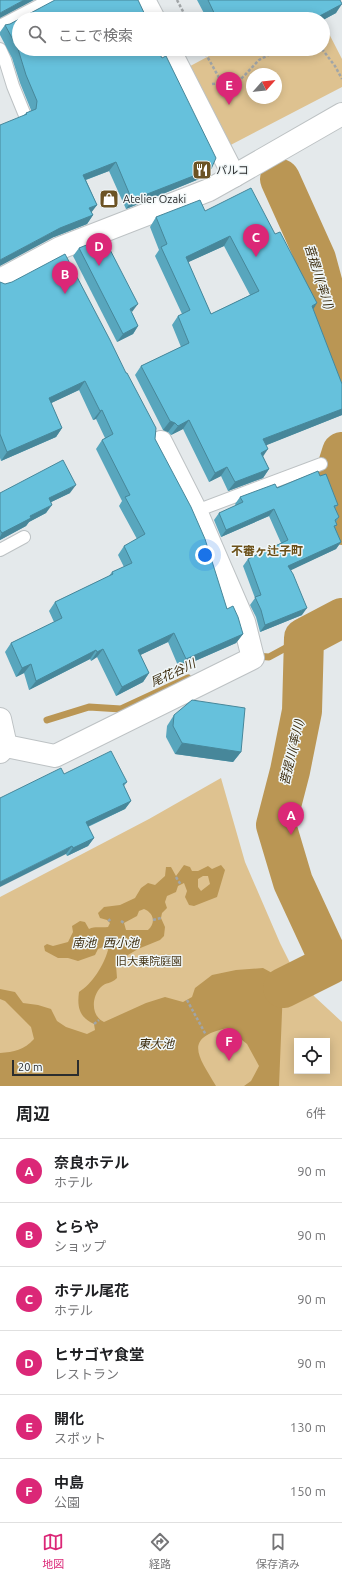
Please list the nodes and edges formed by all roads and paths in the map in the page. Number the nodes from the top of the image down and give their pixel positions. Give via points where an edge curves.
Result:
1 (50, 0) edge
2 (144, 0) edge
3 (177, 0) edge
4 (27, 12) edge
5 (150, 12) edge
6 (183, 12) edge
7 (12, 20) edge
8 (0, 26) edge
9 (0, 49) edge
10 (173, 56) edge
11 (207, 56) edge
12 (267, 56) edge
13 (327, 56) edge
14 (342, 78) edge
15 (222, 83) junction
16 (206, 85) dead end
17 (24, 112) dead end
18 (342, 114) edge
19 (234, 176) junction
20 (0, 280) edge
21 (159, 439) dead end
22 (321, 464) dead end
23 (196, 511) junction
24 (24, 537) dead end
25 (0, 550) edge
26 (0, 719) edge
27 (3, 749) edge
28 (176, 877) dead end
29 (180, 885) dead end
30 (112, 918) dead end
31 (161, 918) dead end
32 (153, 920) dead end
33 (108, 921) dead end
34 (121, 921) dead end
35 (124, 924) dead end
36 (187, 1000) dead end
37 (99, 1020) dead end
38 (94, 1024) dead end
39 (206, 1035) dead end

1 - 4 lane
2 - 5 street
3 - 6 path
7 - 8 lane
9 - 17 lane
10 - 19 street
11 - 15 path
12 - 15 path via 259,60 241,79
13 - 14 path
15 - 16 path
18 - 19 street
19 - 20 street via 209,190 64,255
21 - 23 street
22 - 23 lane
23 - 27 street via 244,622 253,658 55,756
24 - 25 lane
26 - 27 street
28 - 29 path
30 - 33 path
31 - 32 path
34 - 35 path
36 - 39 path
37 - 38 path

